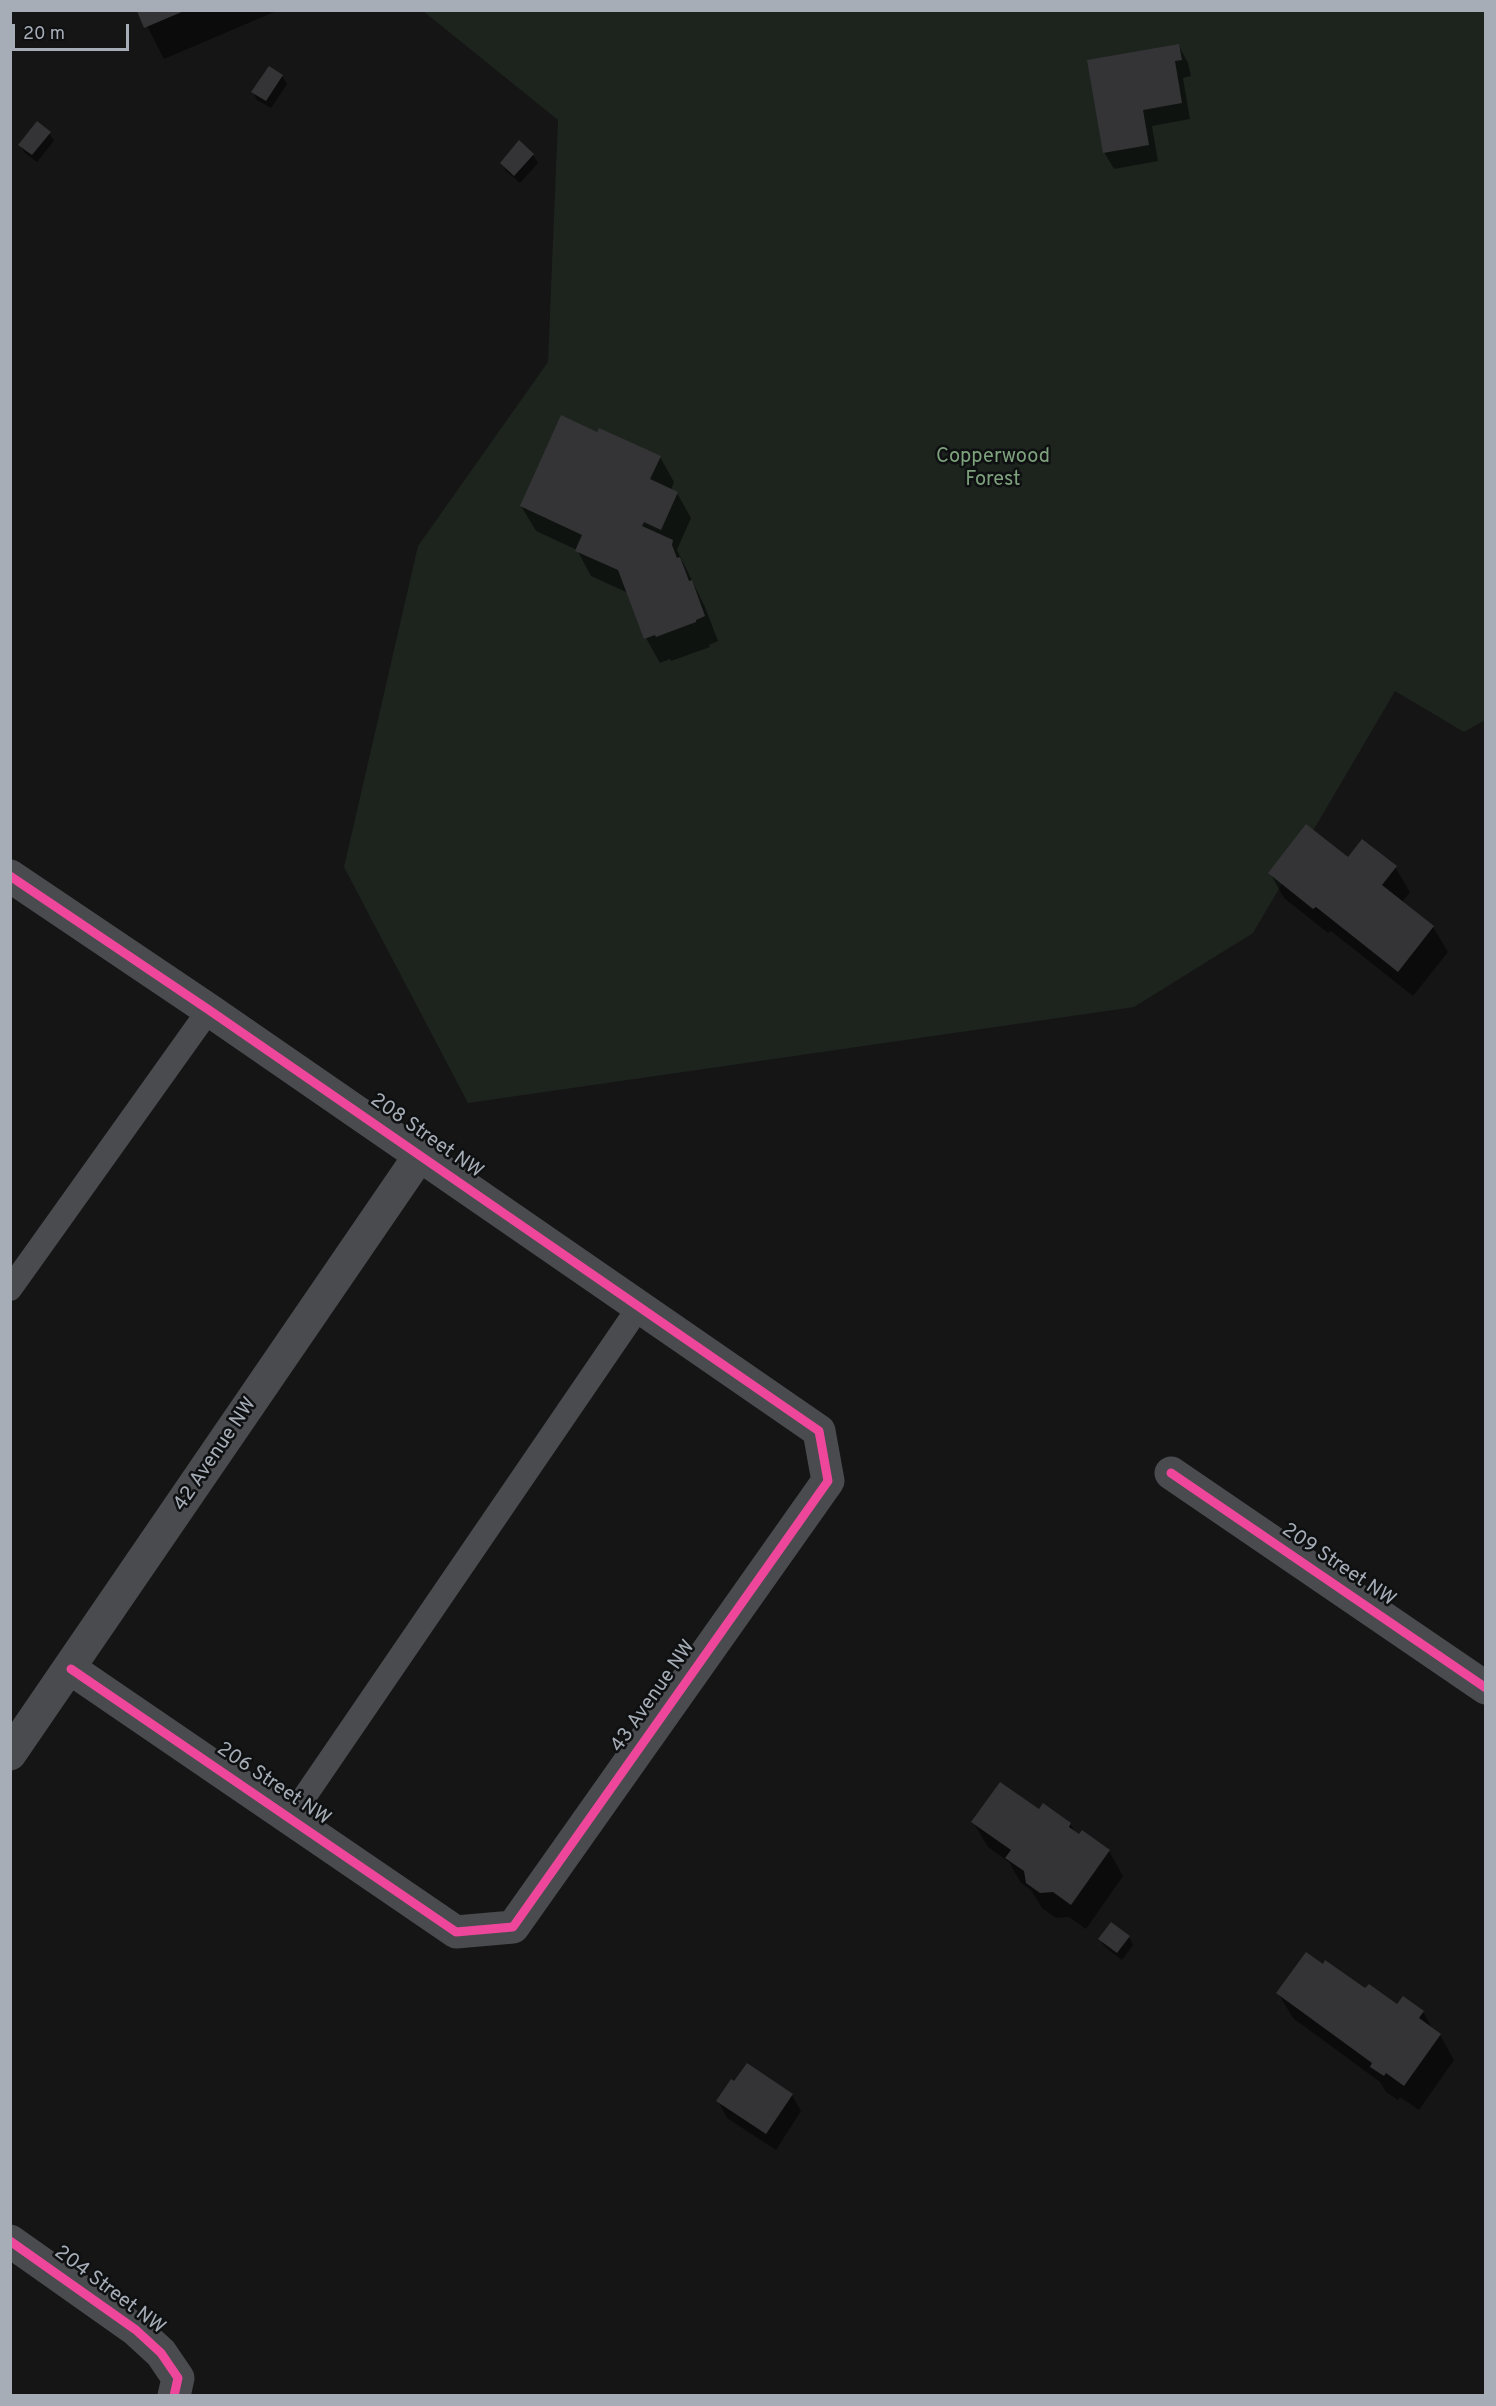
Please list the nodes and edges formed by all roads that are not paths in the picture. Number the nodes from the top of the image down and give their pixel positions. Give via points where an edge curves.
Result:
1 (10, 876) edge
2 (209, 1010) junction
3 (420, 1155) junction
4 (10, 1288) edge
5 (639, 1307) junction
6 (819, 1431) joint
7 (1171, 1473) dead end
8 (71, 1669) junction
9 (1485, 1688) edge
10 (10, 1754) edge
11 (290, 1818) junction
12 (456, 1932) joint
13 (10, 2241) edge
14 (176, 2386) edge

1 - 2 street, 208 Street NW
2 - 3 street, 208 Street NW
2 - 4 lane
3 - 5 street, 208 Street NW
3 - 8 street, 42 Avenue NW
5 - 6 street, 208 Street NW
5 - 11 lane
6 - 12 street, 43 Avenue NW via 828,1481 513,1927
7 - 9 street, 209 Street NW
8 - 10 street, 42 Avenue NW
8 - 11 street, 206 Street NW
11 - 12 street, 206 Street NW
13 - 14 street, 204 Street NW via 136,2330 161,2353

